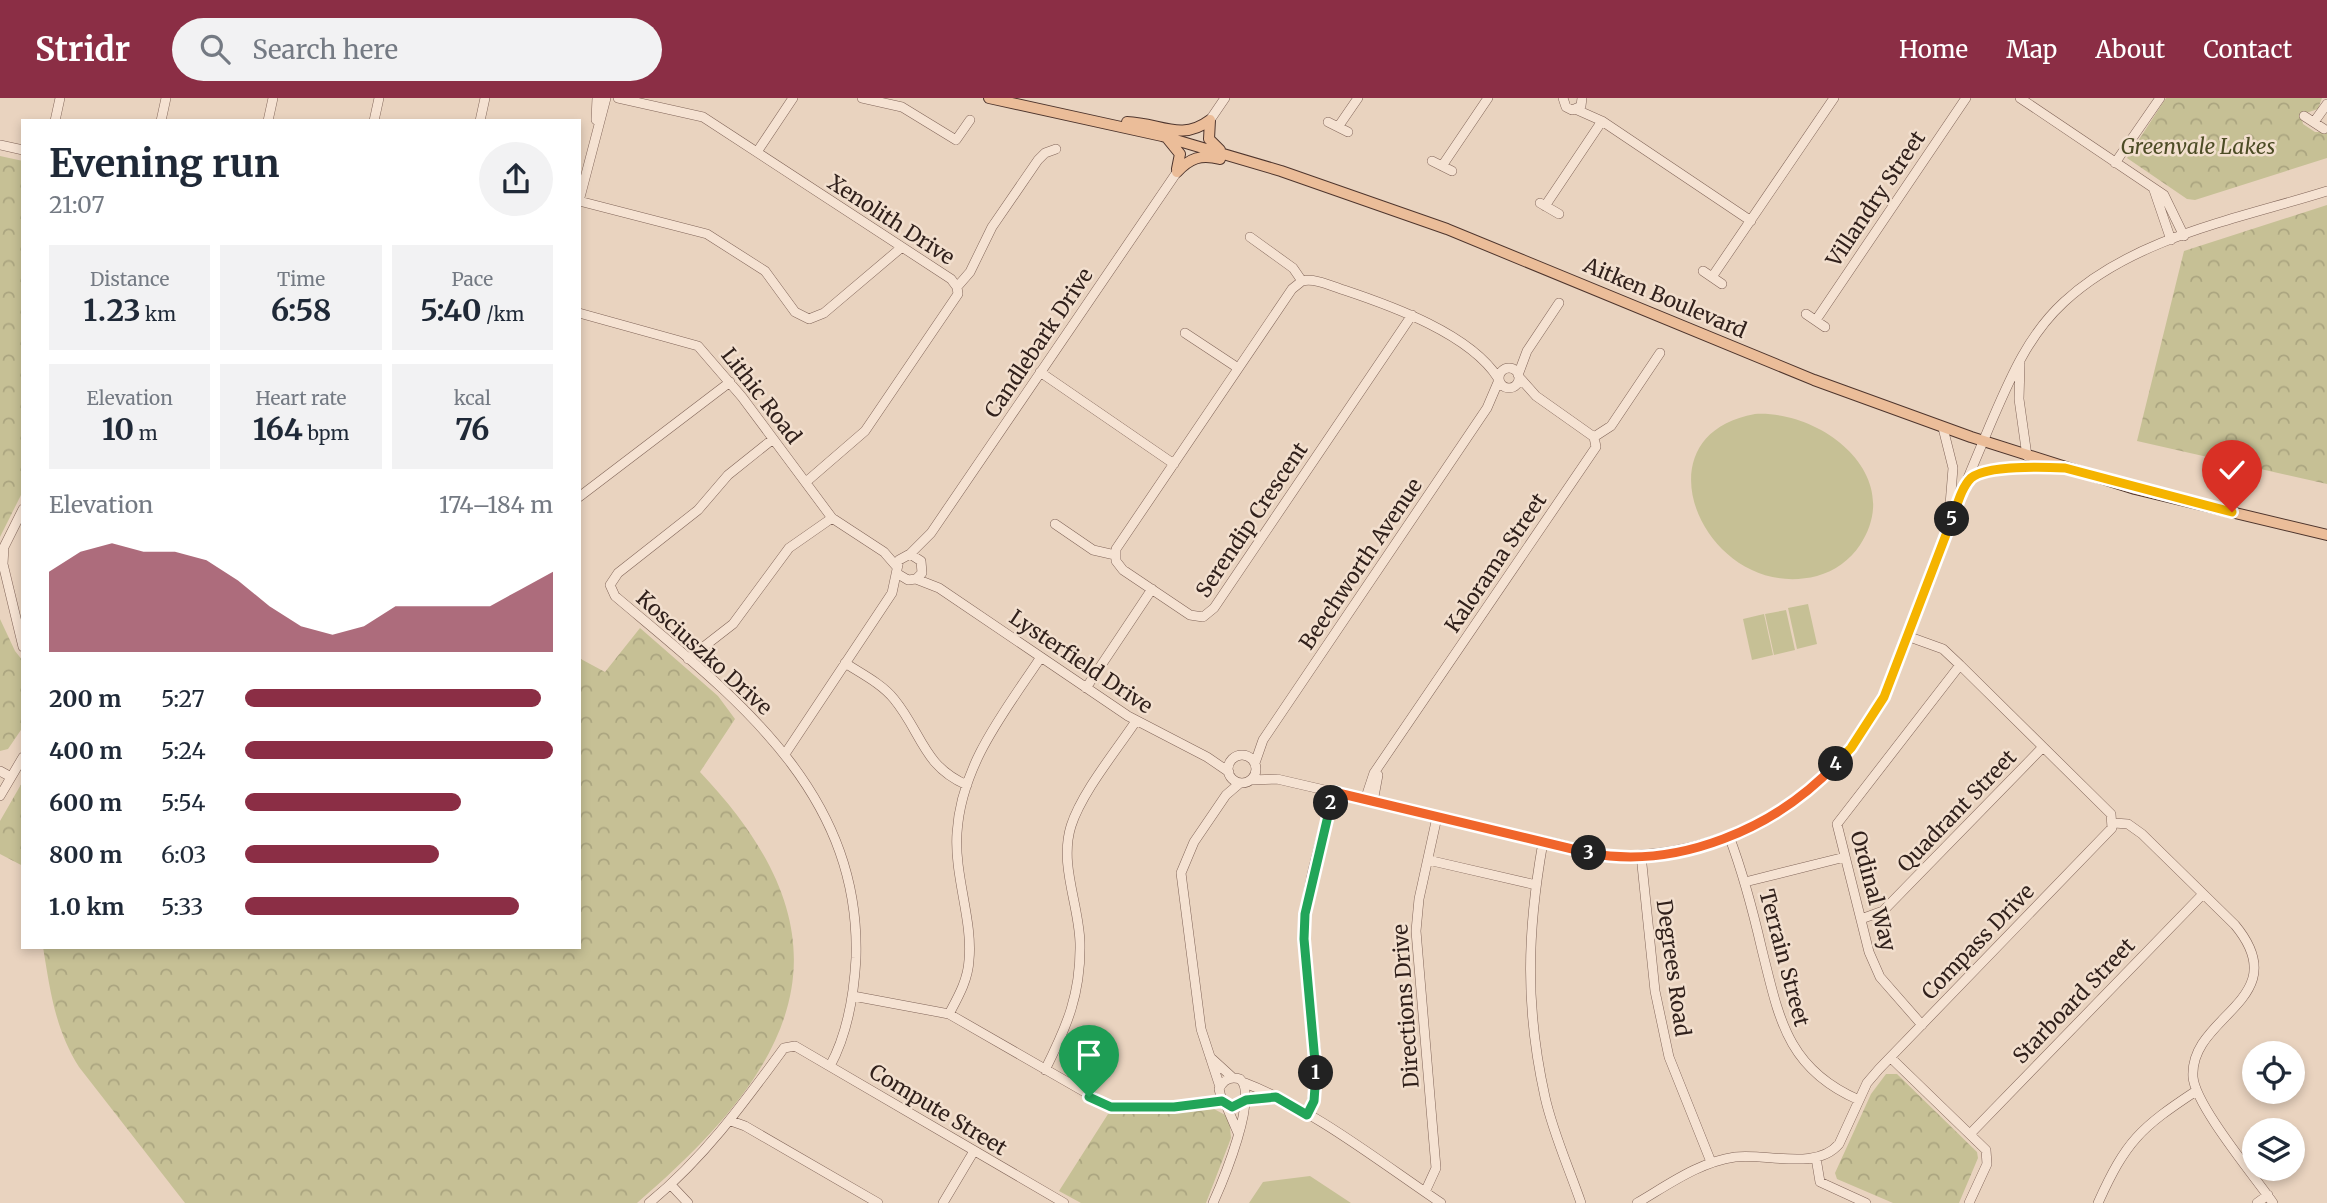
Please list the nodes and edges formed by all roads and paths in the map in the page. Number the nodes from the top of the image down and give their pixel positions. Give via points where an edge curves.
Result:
1 (60, 98) edge
2 (166, 98) edge
3 (272, 98) edge
4 (379, 98) edge
5 (485, 98) edge
6 (597, 98) edge
7 (606, 98) edge
8 (618, 98) edge
9 (793, 98) edge
10 (862, 98) edge
11 (989, 98) edge
12 (1225, 98) edge
13 (1358, 98) edge
14 (1488, 98) edge
15 (1835, 98) edge
16 (1966, 98) edge
17 (2020, 98) edge
18 (2160, 98) edge
19 (1562, 99) edge
20 (1583, 99) edge
21 (2327, 104) edge
22 (1575, 109) junction
23 (2304, 116) dead end
24 (55, 119) edge
25 (161, 119) edge
26 (268, 119) edge
27 (374, 119) edge
28 (480, 119) edge
29 (970, 120) dead end
30 (1210, 120) junction
31 (1602, 121) junction
32 (1106, 122) junction
33 (1328, 122) dead end
34 (2314, 122) junction
35 (1338, 127) junction
36 (2324, 129) dead end
37 (595, 132) junction
38 (1348, 132) dead end
39 (1165, 137) junction
40 (0, 145) edge
41 (1056, 149) dead end
42 (21, 150) edge
43 (757, 152) junction
44 (1229, 155) junction
45 (1432, 161) dead end
46 (2115, 163) junction
47 (1442, 166) junction
48 (1452, 171) dead end
49 (1177, 172) junction
50 (1322, 184) junction
51 (2153, 189) junction
52 (2327, 191) edge
53 (581, 192) edge
54 (581, 202) edge
55 (1559, 214) dead end
56 (1751, 221) junction
57 (2184, 236) junction
58 (1250, 237) dead end
59 (2171, 240) junction
60 (902, 247) junction
61 (1703, 271) dead end
62 (1712, 277) junction
63 (1302, 281) junction
64 (1722, 284) dead end
65 (957, 287) junction
66 (1559, 303) dead end
67 (581, 314) edge
68 (1806, 314) dead end
69 (1412, 315) junction
70 (1815, 320) junction
71 (1825, 327) dead end
72 (1185, 333) dead end
73 (1527, 351) junction
74 (1660, 353) dead end
75 (2022, 355) junction
76 (1480, 358) junction
77 (1238, 368) junction
78 (1507, 368) junction
79 (1040, 372) junction
80 (1519, 376) junction
81 (1499, 379) junction
82 (730, 382) junction
83 (1509, 388) junction
84 (1536, 396) junction
85 (1488, 408) junction
86 (1943, 428) junction
87 (1594, 438) junction
88 (773, 439) junction
89 (1983, 442) junction
90 (2027, 456) junction
91 (1174, 464) junction
92 (2065, 468) junction
93 (806, 482) junction
94 (1965, 488) junction
95 (581, 495) edge
96 (21, 513) edge
97 (832, 518) junction
98 (1055, 524) dead end
99 (931, 533) junction
100 (2327, 535) edge
101 (1942, 543) junction
102 (884, 552) junction
103 (908, 554) junction
104 (1115, 555) junction
105 (922, 565) junction
106 (898, 570) junction
107 (912, 579) junction
108 (939, 588) junction
109 (1152, 589) junction
110 (892, 593) junction
111 (1907, 636) junction
112 (21, 639) edge
113 (1041, 657) junction
114 (688, 659) junction
115 (845, 663) junction
116 (1960, 665) junction
117 (1086, 688) junction
118 (1136, 721) junction
119 (1263, 740) junction
120 (2043, 747) junction
121 (785, 754) junction
122 (1247, 755) junction
123 (1208, 757) junction
124 (1233, 759) junction
125 (21, 760) edge
126 (1256, 765) junction
127 (0, 771) edge
128 (11, 777) junction
129 (1234, 778) junction
130 (1278, 779) junction
131 (1251, 780) junction
132 (967, 785) junction
133 (1334, 792) junction
134 (0, 796) edge
135 (1369, 801) junction
136 (1437, 817) junction
137 (2114, 823) junction
138 (1730, 836) junction
139 (1542, 842) junction
140 (1641, 855) junction
141 (1845, 857) junction
142 (1427, 860) junction
143 (1745, 882) junction
144 (1536, 885) junction
145 (2203, 894) junction
146 (1861, 919) junction
147 (853, 996) junction
148 (949, 1014) junction
149 (1922, 1025) junction
150 (1209, 1056) junction
151 (1891, 1058) junction
152 (830, 1066) junction
153 (1045, 1070) junction
154 (1233, 1078) junction
155 (1245, 1083) junction
156 (1220, 1088) junction
157 (2196, 1091) junction
158 (1276, 1097) junction
159 (1859, 1100) junction
160 (1244, 1102) junction
161 (1224, 1103) junction
162 (1195, 1105) junction
163 (1307, 1115) junction
164 (731, 1121) junction
165 (1971, 1133) junction
166 (1238, 1135) junction
167 (974, 1151) junction
168 (1816, 1158) junction
169 (1711, 1162) junction
170 (671, 1185) junction
171 (1425, 1192) junction
172 (2271, 1199) edge
173 (649, 1203) edge
174 (688, 1203) edge
175 (878, 1203) edge
176 (943, 1203) edge
177 (1064, 1203) edge
178 (1213, 1203) edge
179 (1441, 1203) edge
180 (1581, 1203) edge
181 (1637, 1203) edge
182 (1866, 1203) edge
183 (1969, 1203) edge
184 (2098, 1203) edge
185 (2257, 1203) edge

1 - 24 street
2 - 25 street
3 - 26 street
4 - 27 street
5 - 28 street
6 - 37 street
7 - 37 street
8 - 43 street, Xenolith Drive via 703,117
9 - 43 street
10 - 29 street via 902,107 956,140
11 - 32 main road, Aitken Boulevard
12 - 30 street
13 - 35 street
14 - 47 street
15 - 56 street
16 - 70 street, Villandry Street
17 - 46 street
18 - 46 street
19 - 22 street via 1569,109
20 - 22 street
20 - 31 street
21 - 34 street
22 - 31 street
23 - 34 street
30 - 32 main road via 1187,132 1147,123
30 - 44 main road via 1209,139
31 - 55 street via 1542,205
31 - 56 street
32 - 39 main road, Aitken Boulevard
33 - 35 street
34 - 36 street
35 - 38 street
37 - 53 street
39 - 44 main road, Aitken Boulevard
39 - 49 main road via 1180,154
40 - 42 street
41 - 65 street via 1038,160
43 - 60 street, Xenolith Drive
44 - 50 main road, Aitken Boulevard
45 - 47 street
46 - 51 street
47 - 48 street
49 - 50 main road via 1193,158 1203,156
49 - 79 street, Candlebark Drive
50 - 86 main road, Aitken Boulevard via 1447,229
51 - 57 street via 2169,201
51 - 59 street
52 - 57 street
54 - 60 street via 707,234 765,271 795,312 809,319 824,313
56 - 62 street
57 - 59 street
58 - 63 street via 1293,268
59 - 75 street via 2129,257 2088,282 2047,320
60 - 65 street, Xenolith Drive
61 - 62 street
62 - 64 street
63 - 69 street via 1316,281
63 - 77 street
65 - 93 street, Xenolith Drive via 958,294 865,431
66 - 73 street
67 - 82 street, Lithic Road via 698,346
68 - 70 street
69 - 76 street
69 - 109 street, Serendip Crescent via 1209,614 1190,615
70 - 71 street
72 - 77 street
73 - 78 street, Beechworth Avenue
73 - 80 street, Beechworth Avenue
74 - 87 street via 1611,426
75 - 89 street
75 - 90 street via 2018,389
76 - 78 street
76 - 81 street
77 - 91 street
78 - 80 street
78 - 81 street, Beechworth Avenue
79 - 91 street
79 - 99 street, Candlebark Drive
80 - 83 street, Beechworth Avenue via 1516,386
80 - 84 street
81 - 83 street
81 - 85 street, Beechworth Avenue
82 - 88 street, Lithic Road
82 - 95 street
83 - 84 street
83 - 85 street, Beechworth Avenue
84 - 87 street
85 - 119 street, Beechworth Avenue
86 - 89 main road, Aitken Boulevard
86 - 101 street via 1953,468 1952,500
87 - 135 street, Kalorama Street via 1593,453 1380,767
88 - 93 street, Lithic Road
88 - 114 street, Kosciuszko Drive via 728,475 698,510 618,573 610,585 615,596
89 - 90 main road, Aitken Boulevard
89 - 94 street
90 - 92 main road, Aitken Boulevard
91 - 104 street
92 - 94 street via 2012,468 1972,478
92 - 100 main road, Aitken Boulevard
93 - 97 street, Lithic Road
94 - 101 street
96 - 112 street via 4,547 3,564
97 - 102 street, Lithic Road
97 - 114 street via 789,548 733,624
98 - 104 street via 1093,550
99 - 103 street, Candlebark Drive
99 - 105 street, Candlebark Drive
101 - 111 street
102 - 103 street, Lithic Road
102 - 106 street, Lithic Road
103 - 105 street, Lysterfield Drive
103 - 106 street, Candlebark Drive
104 - 109 street, Serendip Crescent via 1118,566
105 - 107 street, Candlebark Drive
105 - 108 street, Lysterfield Drive
106 - 107 street, Lithic Road
106 - 110 street
107 - 108 street, Lysterfield Drive
107 - 110 street
108 - 113 street, Lysterfield Drive
109 - 117 street
110 - 115 street
111 - 116 street via 1943,649
111 - 138 street via 1884,697 1851,748 1799,798
113 - 117 street, Lysterfield Drive
113 - 132 street via 987,739
114 - 121 street, Kosciuszko Drive
115 - 121 street
115 - 132 street via 890,694 931,761
116 - 120 street
116 - 141 street, Ordinal Way via 1838,820
117 - 118 street, Lysterfield Drive
118 - 123 street, Lysterfield Drive
118 - 153 street via 1071,825 1068,863 1080,942 1077,994
119 - 122 street, Beechworth Avenue
119 - 126 street, Beechworth Avenue
120 - 137 street via 2111,814
120 - 146 street, Quadrant Street via 1883,911
121 - 147 street, Kosciuszko Drive via 819,801 841,852 855,916
122 - 124 street
122 - 126 street
123 - 124 street, Lysterfield Drive
123 - 129 street, Lysterfield Drive
124 - 129 street
125 - 128 street
126 - 130 street
126 - 131 street, Beechworth Avenue
127 - 128 street
128 - 134 street
129 - 131 street
129 - 150 street via 1194,842 1181,873 1201,1029
130 - 131 street
130 - 133 street
132 - 148 street via 957,832 957,858 970,958 964,984
133 - 135 street
133 - 163 street via 1305,914 1317,1087
135 - 136 street
136 - 139 street
136 - 142 street, Directions Drive
137 - 145 street via 2134,826
137 - 149 street, Compass Drive
138 - 140 street via 1693,848
138 - 143 street, Terrain Street
139 - 140 street via 1594,853
139 - 144 street
140 - 169 street, Degrees Road via 1655,991 1669,1057
141 - 143 street
141 - 146 street, Ordinal Way
142 - 144 street
142 - 171 street, Directions Drive via 1416,954 1436,1168
143 - 159 street, Terrain Street via 1781,1024 1809,1068
144 - 180 street via 1528,955 1530,1010 1545,1098
145 - 157 street via 2248,940 2256,971 2199,1051 2193,1071
145 - 165 street, Starboard Street
146 - 149 street, Ordinal Way via 1880,977
147 - 148 street
147 - 152 street, Kosciuszko Drive via 843,1039
148 - 153 street
149 - 151 street, Compass Drive
150 - 154 street
150 - 156 street
151 - 159 street, Compass Drive via 1867,1083
151 - 165 street
152 - 164 street, Compute Street via 795,1046 784,1048
152 - 167 street, Compute Street
153 - 162 street via 1111,1107
154 - 155 street
154 - 156 street
155 - 158 street
155 - 160 street
156 - 161 street
156 - 162 street
157 - 172 street
157 - 184 street via 2153,1119 2133,1139
158 - 160 street
158 - 163 street
159 - 168 street, Compass Drive via 1839,1144
160 - 161 street
160 - 166 street
161 - 162 street
161 - 166 street
163 - 171 street
164 - 170 street
164 - 175 street
165 - 183 street via 1987,1157
166 - 178 street
167 - 176 street
167 - 177 street, Compute Street
168 - 169 street via 1744,1156
168 - 182 street via 1820,1182
169 - 181 street
170 - 173 street
170 - 174 street
171 - 179 street
172 - 185 street

